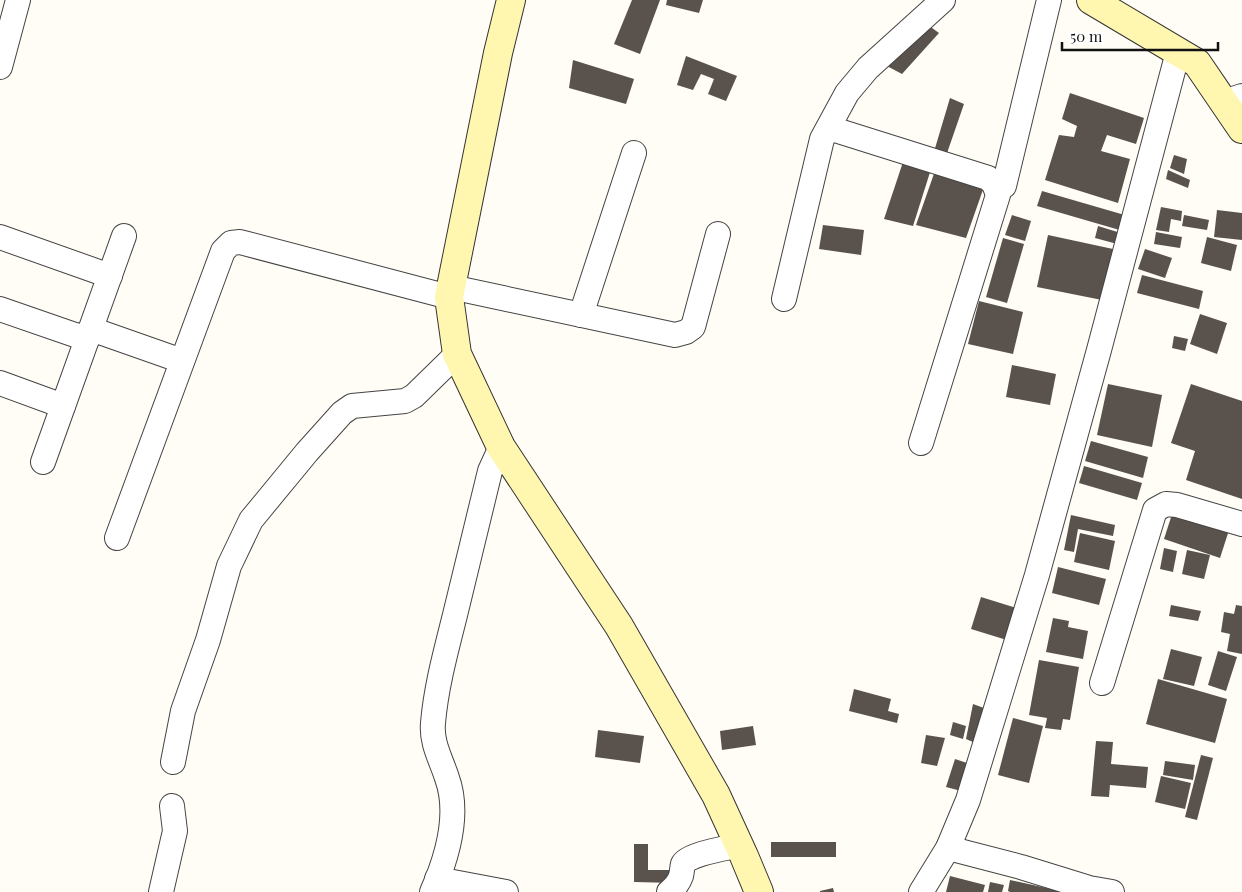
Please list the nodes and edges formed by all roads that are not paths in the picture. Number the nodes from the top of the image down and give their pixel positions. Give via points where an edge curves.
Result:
1 (18, 0) edge
2 (511, 0) edge
3 (943, 0) edge
4 (1049, 0) edge
5 (1091, 0) edge
6 (1178, 52) junction
7 (2, 54) edge
8 (1233, 99) edge
9 (829, 128) junction
10 (1242, 129) edge
11 (634, 153) dead end
12 (1004, 186) dead end
13 (718, 234) dead end
14 (124, 236) dead end
15 (0, 238) edge
16 (110, 276) junction
17 (450, 292) junction
18 (784, 299) dead end
19 (0, 309) edge
20 (581, 315) junction
21 (89, 333) junction
22 (457, 354) junction
23 (182, 361) junction
24 (0, 383) edge
25 (63, 406) junction
26 (921, 443) dead end
27 (501, 447) junction
28 (43, 462) dead end
29 (1242, 524) edge
30 (117, 538) dead end
31 (1102, 683) dead end
32 (172, 762) dead end
33 (172, 806) dead end
34 (740, 845) junction
35 (948, 848) junction
36 (434, 886) edge
37 (1096, 891) edge
38 (161, 892) edge
39 (506, 892) edge
40 (669, 892) edge
41 (759, 892) edge
42 (921, 892) edge

1 - 7 street
2 - 17 street
3 - 9 street via 868,68 847,93
4 - 12 street
5 - 6 street
6 - 8 street via 1197,63
6 - 35 street via 1037,575 968,800
8 - 10 street
9 - 18 street via 822,139
9 - 26 street via 988,178 998,195
11 - 20 street
13 - 20 street via 692,327 686,332 675,335
14 - 16 street
15 - 16 street
16 - 21 street
17 - 20 street
17 - 22 street
17 - 23 street via 240,242 231,243 223,251
19 - 21 street via 75,335
21 - 23 street
21 - 25 street
22 - 27 street
22 - 32 street via 405,401 352,406 342,413 252,520 228,566 208,640 183,711
23 - 30 street
24 - 25 street
25 - 28 street
27 - 34 street via 619,626 716,796
27 - 36 street via 490,471 436,698 432,737 448,780 452,803 451,830
29 - 31 street via 1177,505 1166,504 1155,510
33 - 38 street via 175,831
34 - 40 street via 692,856 685,861 677,884
34 - 41 street
35 - 37 street via 1021,866
35 - 42 street
36 - 39 street

